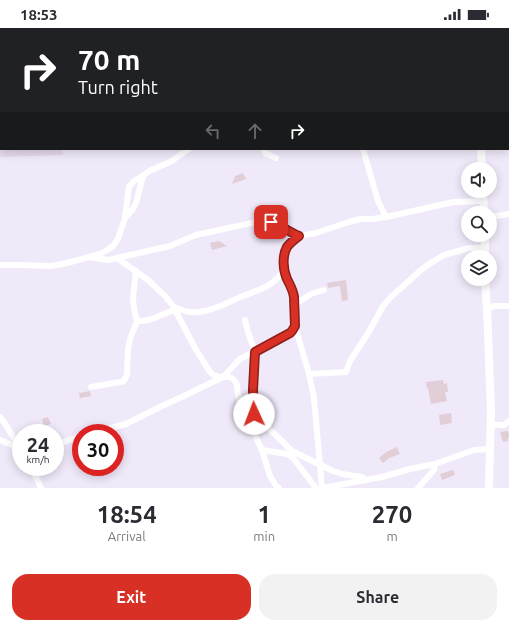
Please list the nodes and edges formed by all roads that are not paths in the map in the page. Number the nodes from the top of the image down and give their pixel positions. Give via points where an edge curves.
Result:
1 (188, 150) edge
2 (264, 150) edge
3 (363, 150) edge
4 (481, 150) edge
5 (276, 158) dead end
6 (482, 162) edge
7 (146, 174) junction
8 (484, 198) edge
9 (484, 201) junction
10 (484, 206) edge
11 (509, 214) edge
12 (386, 217) junction
13 (497, 217) edge
14 (125, 218) junction
15 (299, 236) junction
16 (461, 250) edge
17 (462, 250) edge
18 (475, 250) edge
19 (89, 257) junction
20 (117, 258) junction
21 (0, 265) edge
22 (284, 270) junction
23 (136, 271) junction
24 (486, 286) edge
25 (324, 290) dead end
26 (294, 305) junction
27 (509, 306) edge
28 (175, 308) junction
29 (488, 309) junction
30 (246, 320) dead end
31 (137, 321) junction
32 (295, 326) junction
33 (255, 352) junction
34 (309, 374) junction
35 (223, 377) junction
36 (91, 387) dead end
37 (254, 414) junction
38 (0, 417) edge
39 (509, 421) edge
40 (124, 425) edge
41 (252, 427) junction
42 (491, 428) junction
43 (12, 435) edge
44 (0, 440) edge
45 (12, 445) edge
46 (490, 449) junction
47 (262, 450) junction
48 (292, 451) junction
49 (298, 463) junction
50 (435, 464) junction
51 (320, 465) junction
52 (35, 476) edge
53 (366, 480) junction
54 (41, 488) edge
55 (279, 488) edge
56 (316, 488) edge
57 (418, 488) edge
58 (489, 488) edge

1 - 7 street
2 - 5 street
3 - 12 street via 378,201
4 - 6 main road
7 - 14 street via 136,203
7 - 14 street via 129,187
8 - 9 main road
9 - 10 main road
9 - 12 street via 454,202
11 - 13 street
12 - 15 street via 361,219
14 - 19 street via 113,246 105,252
15 - 20 street via 279,224 265,220 196,235 170,246
15 - 22 street via 287,248
16 - 34 street via 444,255 429,264 383,306 350,361 347,371
17 - 18 street
19 - 20 street via 109,260
19 - 21 street via 51,266
20 - 23 street
22 - 26 street via 294,293
22 - 28 street via 269,285 217,308 197,312
23 - 28 street
23 - 31 street via 133,298
24 - 29 main road
25 - 26 street via 311,294
26 - 32 street
27 - 29 street via 494,306
28 - 31 street via 152,320
28 - 35 street via 210,372
29 - 42 main road
30 - 33 street
31 - 36 street via 128,349 126,378 120,382
32 - 33 street via 290,333
32 - 34 street
33 - 35 street via 240,360
33 - 37 street
34 - 51 street via 314,398
35 - 40 street
35 - 41 street via 232,378 236,383 242,408
37 - 41 street
37 - 48 street
38 - 43 street
39 - 42 street
41 - 47 street
42 - 46 main road
44 - 45 street
46 - 50 street via 474,450
46 - 58 main road
47 - 49 street via 287,454
47 - 55 street via 270,476
48 - 49 street
48 - 51 street
49 - 56 street
50 - 53 street
50 - 57 street via 434,470
51 - 53 street
51 - 53 street via 322,488
52 - 54 street

